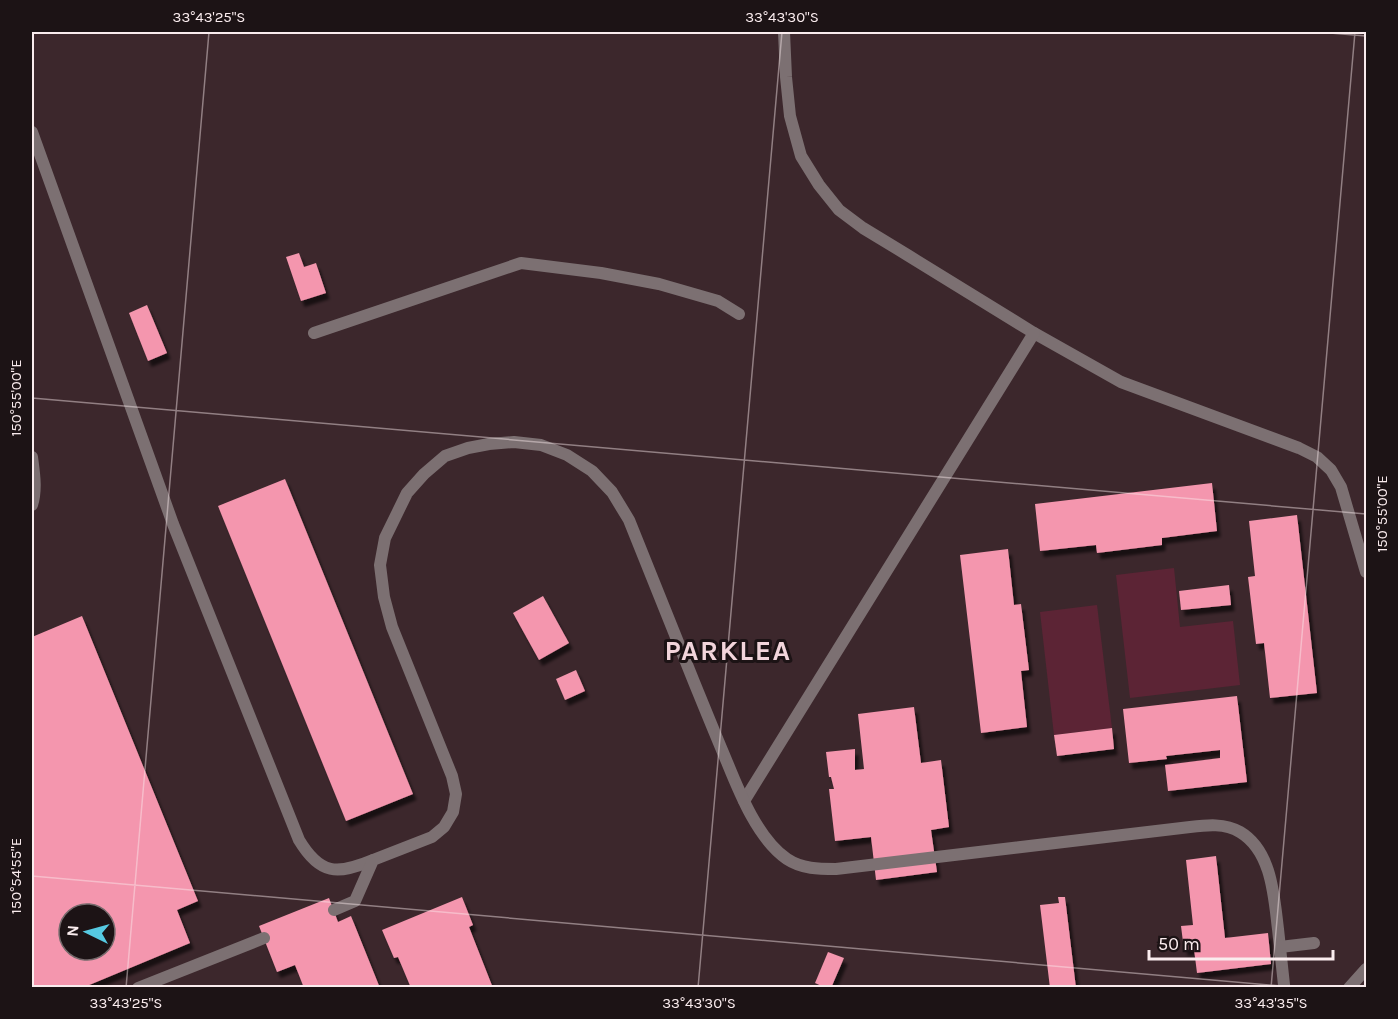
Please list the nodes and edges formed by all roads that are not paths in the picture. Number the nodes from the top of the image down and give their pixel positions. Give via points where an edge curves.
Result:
1 (784, 32) edge
2 (32, 132) edge
3 (739, 314) dead end
4 (314, 333) dead end
5 (1034, 333) junction
6 (32, 457) edge
7 (32, 505) edge
8 (1366, 572) edge
9 (744, 801) junction
10 (373, 860) junction
11 (334, 910) dead end
12 (264, 938) dead end
13 (1314, 943) dead end
14 (1280, 947) junction
15 (1366, 969) edge
16 (1284, 985) dead end
17 (138, 987) edge
18 (1348, 987) edge

1 - 5 lane via 789,116 801,156 826,194 864,228
2 - 10 lane via 173,524 299,840 324,867 339,871
3 - 4 lane via 718,301 659,284 521,263
5 - 8 lane via 1120,382 1317,457 1341,487
5 - 9 lane
6 - 7 lane
9 - 10 lane via 629,520 612,492 567,455 532,444 489,444 445,456 424,474 407,493 385,538 380,565 392,627 456,794 453,812 432,837
9 - 14 lane via 763,832 787,859 818,869 1190,826 1224,826 1241,832 1263,856 1274,894
10 - 11 lane via 356,901
12 - 17 lane
13 - 14 lane
14 - 16 lane
15 - 18 lane

